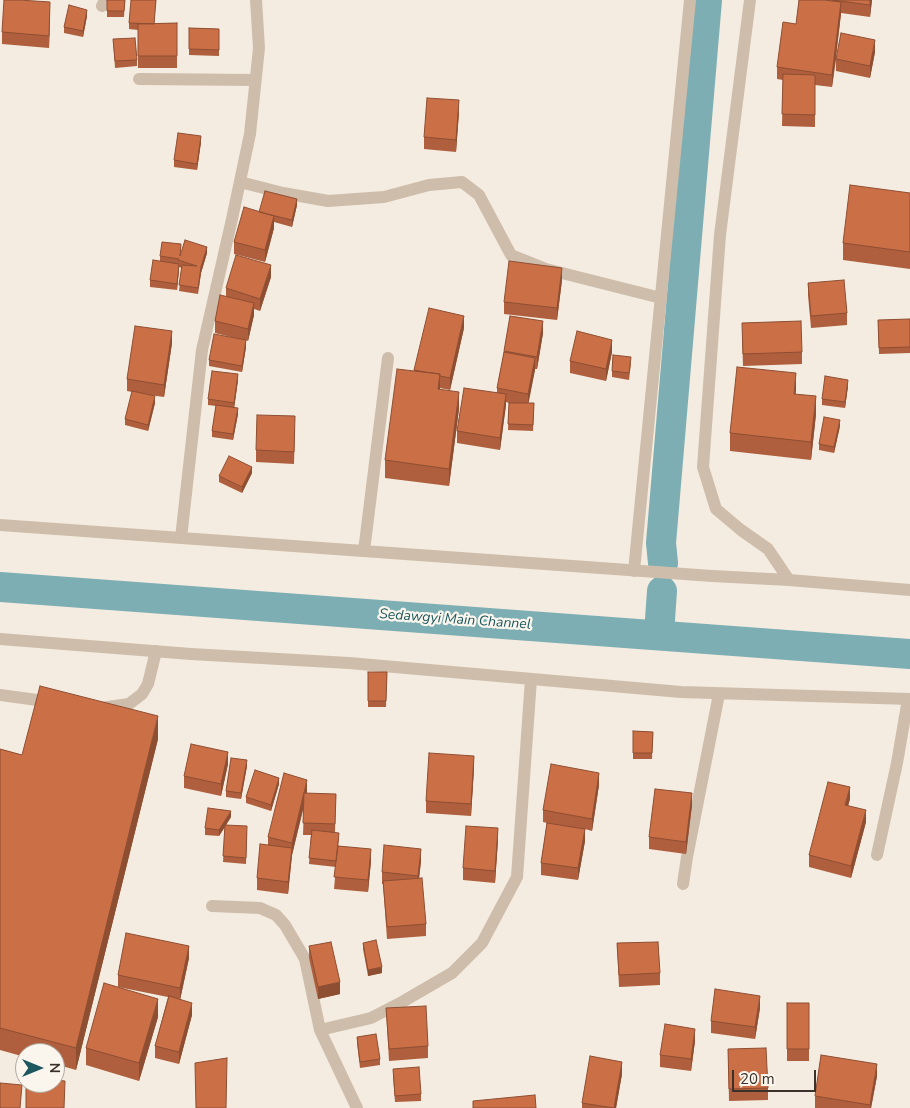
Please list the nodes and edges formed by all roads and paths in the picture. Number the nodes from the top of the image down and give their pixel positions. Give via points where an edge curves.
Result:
1 (256, 0) edge
2 (690, 0) edge
3 (750, 0) edge
4 (139, 79) dead end
5 (255, 80) junction
6 (240, 182) junction
7 (661, 298) junction
8 (388, 358) dead end
9 (0, 525) edge
10 (181, 538) junction
11 (364, 551) junction
12 (634, 571) junction
13 (790, 580) junction
14 (910, 590) edge
15 (0, 639) edge
16 (156, 651) junction
17 (530, 679) junction
18 (719, 694) junction
19 (0, 695) edge
20 (909, 699) edge
21 (68, 704) edge
22 (86, 706) edge
23 (876, 855) dead end
24 (683, 884) dead end
25 (212, 906) dead end
26 (320, 1030) junction
27 (357, 1108) edge

1 - 5 street via 259,48
2 - 7 street
3 - 13 street via 720,235 703,467 716,509 768,550
4 - 5 street
5 - 6 street via 250,134
6 - 7 street via 328,201 384,198 430,185 462,182 479,195 512,255 546,269
6 - 10 street via 202,350
7 - 12 street
8 - 11 street
9 - 10 street
10 - 11 street
11 - 12 street
12 - 13 street
13 - 14 street
15 - 16 street
16 - 17 street
16 - 22 street via 148,684 142,694 129,704 105,708
17 - 18 street
17 - 26 street via 518,877 482,943 452,973 402,1002 371,1018
18 - 20 street
18 - 24 street
19 - 21 street
20 - 23 street
25 - 26 street via 260,908 276,914 305,959
26 - 27 street

